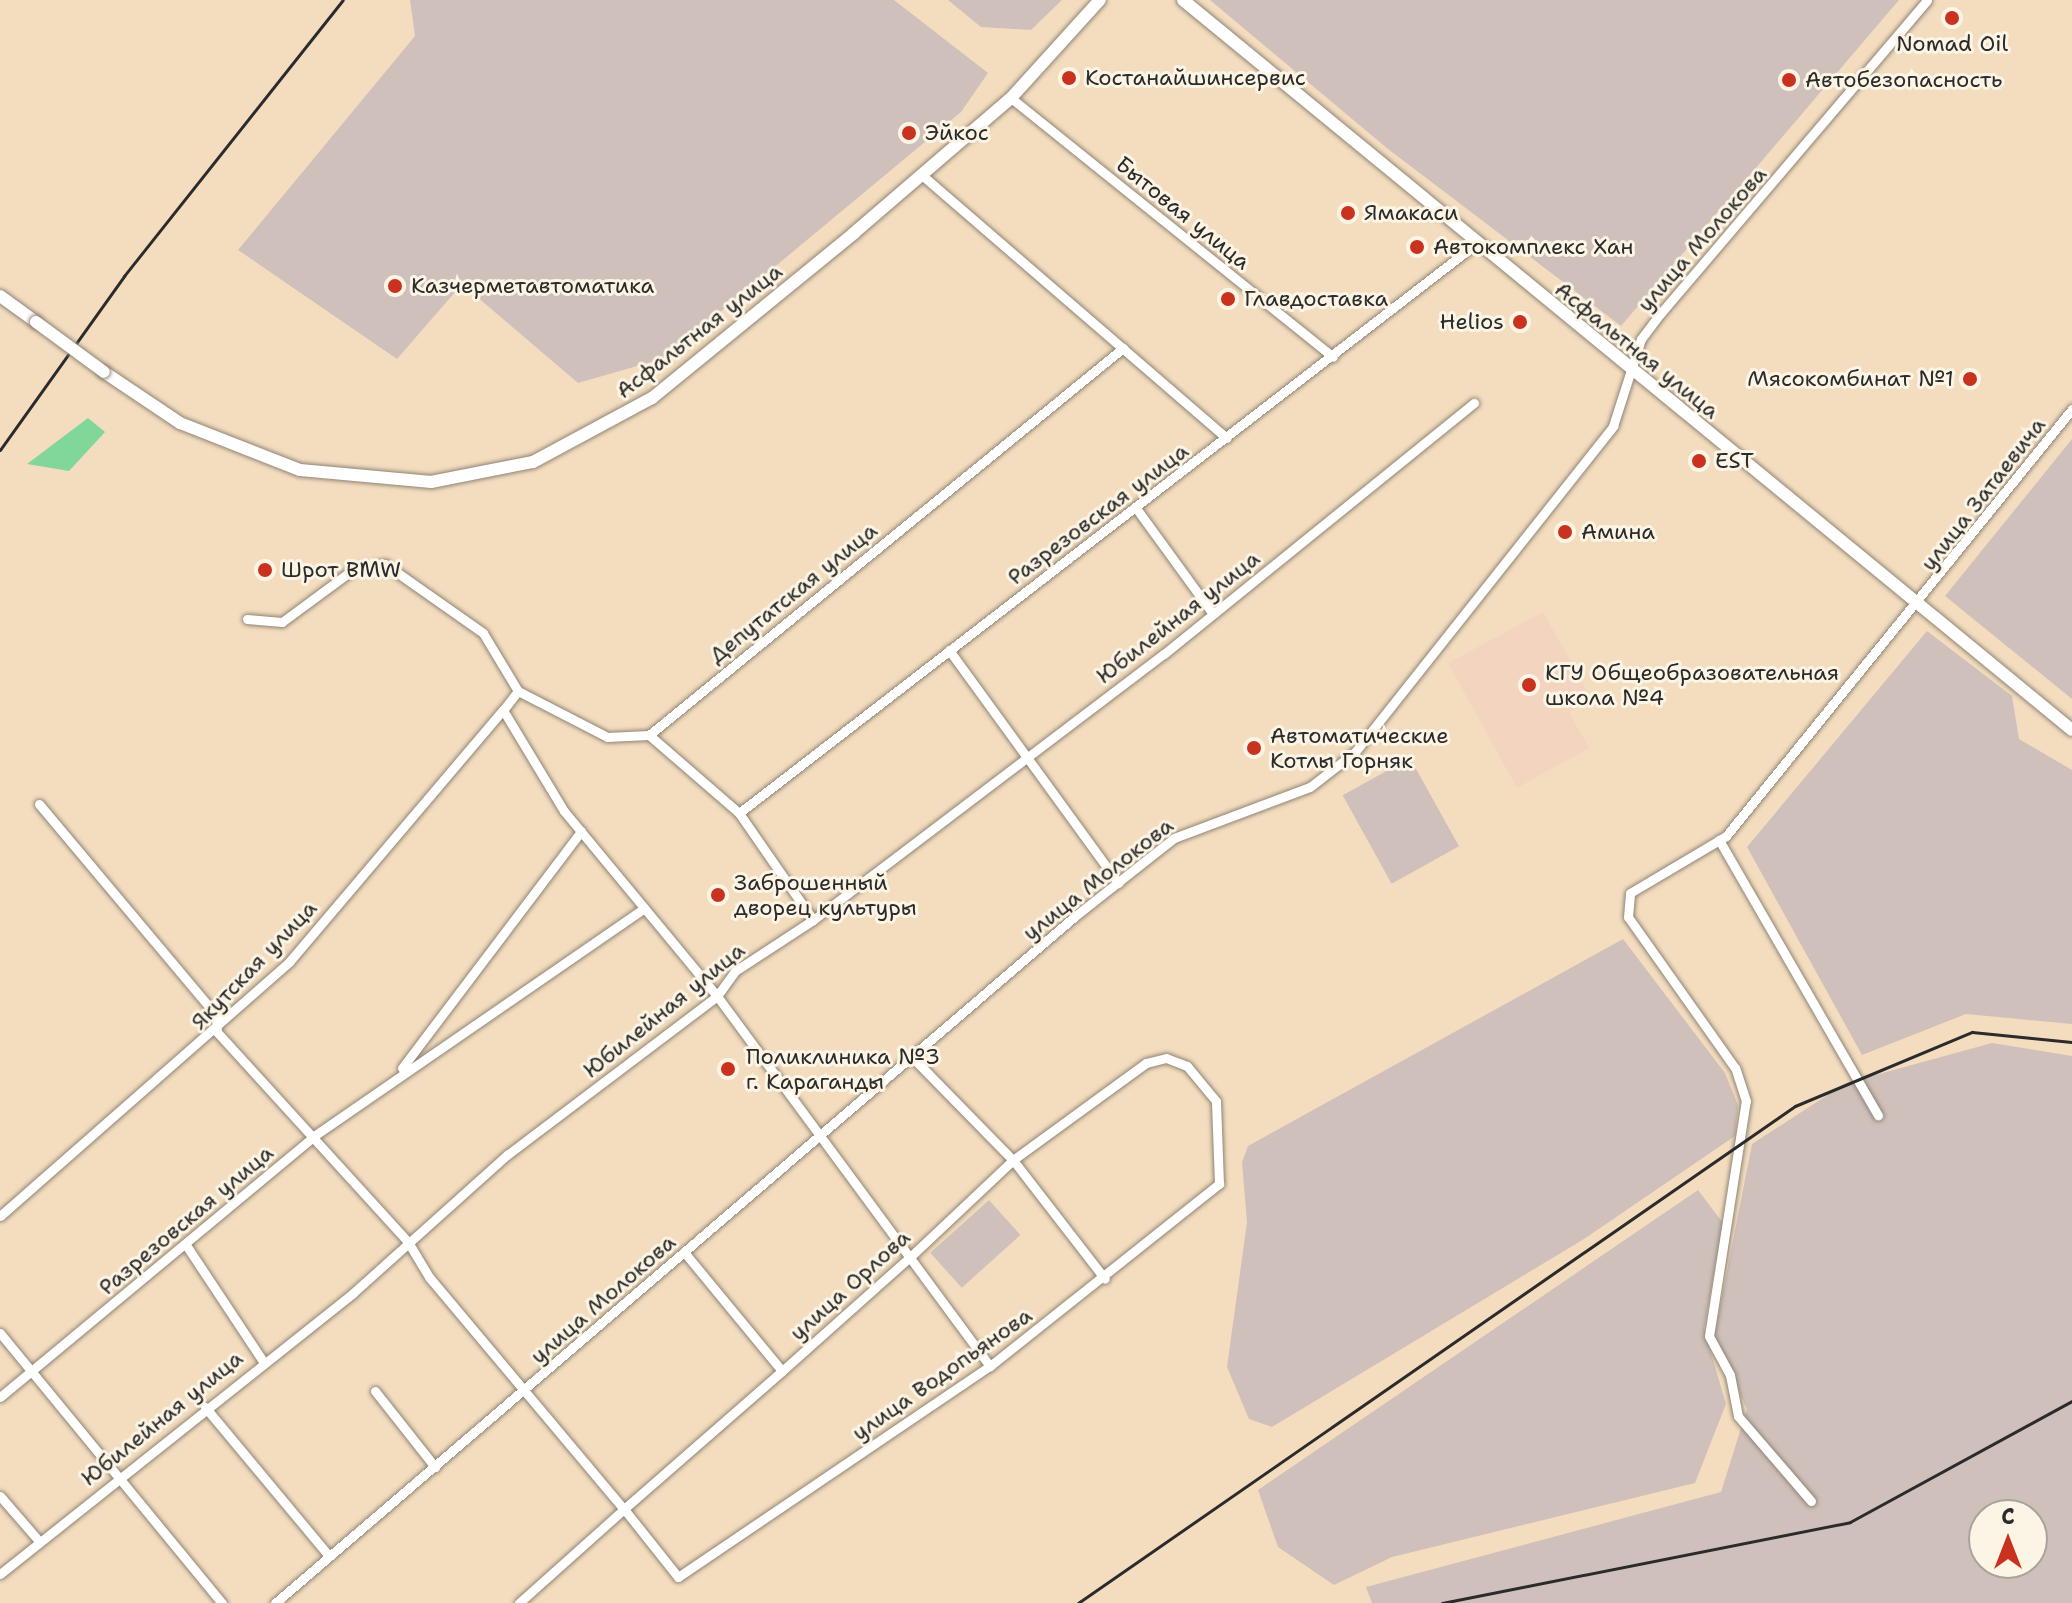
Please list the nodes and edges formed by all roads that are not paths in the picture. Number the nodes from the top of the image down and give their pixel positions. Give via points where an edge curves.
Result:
1 (1100, 0) edge
2 (1183, 0) edge
3 (1927, 0) edge
4 (1011, 98) junction
5 (923, 176) junction
6 (1477, 243) junction
7 (0, 296) edge
8 (1123, 348) junction
9 (1333, 357) junction
10 (1629, 370) junction
11 (1474, 403) dead end
12 (2072, 409) edge
13 (1227, 438) junction
14 (1136, 508) junction
15 (1923, 602) junction
16 (1213, 614) junction
17 (247, 619) dead end
18 (949, 650) junction
19 (518, 691) junction
20 (503, 710) junction
21 (2072, 730) edge
22 (649, 735) junction
23 (1024, 758) junction
24 (39, 804) dead end
25 (739, 813) junction
26 (581, 831) junction
27 (1719, 840) junction
28 (1118, 883) junction
29 (644, 908) junction
30 (813, 920) junction
31 (717, 996) junction
32 (217, 1032) junction
33 (911, 1056) junction
34 (398, 1074) junction
35 (1216, 1101) joint
36 (1878, 1115) dead end
37 (819, 1135) junction
38 (314, 1136) junction
39 (1013, 1160) junction
40 (0, 1216) edge
41 (408, 1242) junction
42 (186, 1245) junction
43 (684, 1252) junction
44 (911, 1256) junction
45 (1105, 1279) junction
46 (0, 1333) edge
47 (262, 1360) junction
48 (990, 1366) junction
49 (31, 1371) junction
50 (782, 1371) junction
51 (375, 1391) dead end
52 (524, 1392) junction
53 (0, 1397) edge
54 (205, 1407) junction
55 (435, 1467) junction
56 (120, 1475) junction
57 (0, 1496) edge
58 (1811, 1501) dead end
59 (624, 1509) junction
60 (39, 1541) junction
61 (329, 1556) junction
62 (0, 1574) edge
63 (222, 1603) edge
64 (275, 1603) edge
65 (519, 1603) edge

1 - 4 main road, Асфальтная улица
2 - 6 main road, Асфальтная улица
3 - 10 street, улица Молокова via 1660,314
4 - 5 main road, Асфальтная улица
4 - 9 street, Бытовая улица
5 - 7 main road, Асфальтная улица, bridge via 652,398 588,439 505,470 431,482 300,470 180,423
5 - 8 street
6 - 9 street, Разрезовская улица
6 - 10 main road, Асфальтная улица
8 - 13 street
8 - 22 street, Депутатская улица
9 - 13 street, Разрезовская улица
10 - 15 main road, Асфальтная улица
10 - 28 street, улица Молокова via 1613,426 1576,479 1355,752 1310,787 1174,838
11 - 16 street, Юбилейная улица
12 - 15 street, улица Затаевича
13 - 14 street, Разрезовская улица
14 - 16 street
14 - 18 street, Разрезовская улица
15 - 21 main road, Асфальтная улица
15 - 27 street, улица Затаевича
16 - 23 street, Юбилейная улица
17 - 19 street via 282,622 354,569 385,564 483,633
18 - 23 street
18 - 25 street, Разрезовская улица
19 - 20 street, Якутская улица
19 - 22 street via 607,737
20 - 26 street
20 - 32 street, Якутская улица via 289,962
22 - 25 street
23 - 28 street
23 - 30 street, Юбилейная улица
24 - 32 street via 216,1015
25 - 30 street
26 - 29 street
26 - 34 street, Разрезовская улица via 487,947
27 - 36 street
27 - 58 street, улица Затаевича via 1630,893 1628,917 1735,1068 1746,1099 1709,1336 1730,1375 1738,1416
28 - 33 street, улица Молокова
29 - 31 street
29 - 34 street, Разрезовская улица
30 - 31 street, Юбилейная улица via 735,971
31 - 37 street
31 - 41 street, Юбилейная улица via 507,1155
32 - 38 street
32 - 40 street, Якутская улица
33 - 37 street, улица Молокова
33 - 39 street
34 - 38 street, Разрезовская улица
35 - 39 street, улица Орлова via 1187,1066 1166,1058 1146,1063
35 - 45 street, улица Водопьянова via 1219,1184
37 - 43 street, улица Молокова
37 - 44 street
38 - 41 street
38 - 42 street, Разрезовская улица
39 - 44 street, улица Орлова
39 - 45 street
41 - 47 street, Юбилейная улица via 353,1293
41 - 52 street
42 - 47 street
42 - 49 street, Разрезовская улица
43 - 50 street
43 - 52 street, улица Молокова
44 - 48 street
44 - 50 street, улица Орлова
45 - 48 street, улица Водопьянова
46 - 49 street
47 - 54 street, Юбилейная улица
48 - 59 street, улица Водопьянова via 678,1577
49 - 53 street, Разрезовская улица
49 - 56 street
50 - 59 street, улица Орлова
51 - 55 street
52 - 55 street, улица Молокова
52 - 59 street
54 - 56 street, Юбилейная улица
54 - 61 street
55 - 61 street, улица Молокова
56 - 60 street, Юбилейная улица
56 - 63 street
57 - 60 street
59 - 65 street, улица Орлова
60 - 62 street, Юбилейная улица
61 - 64 street, улица Молокова

